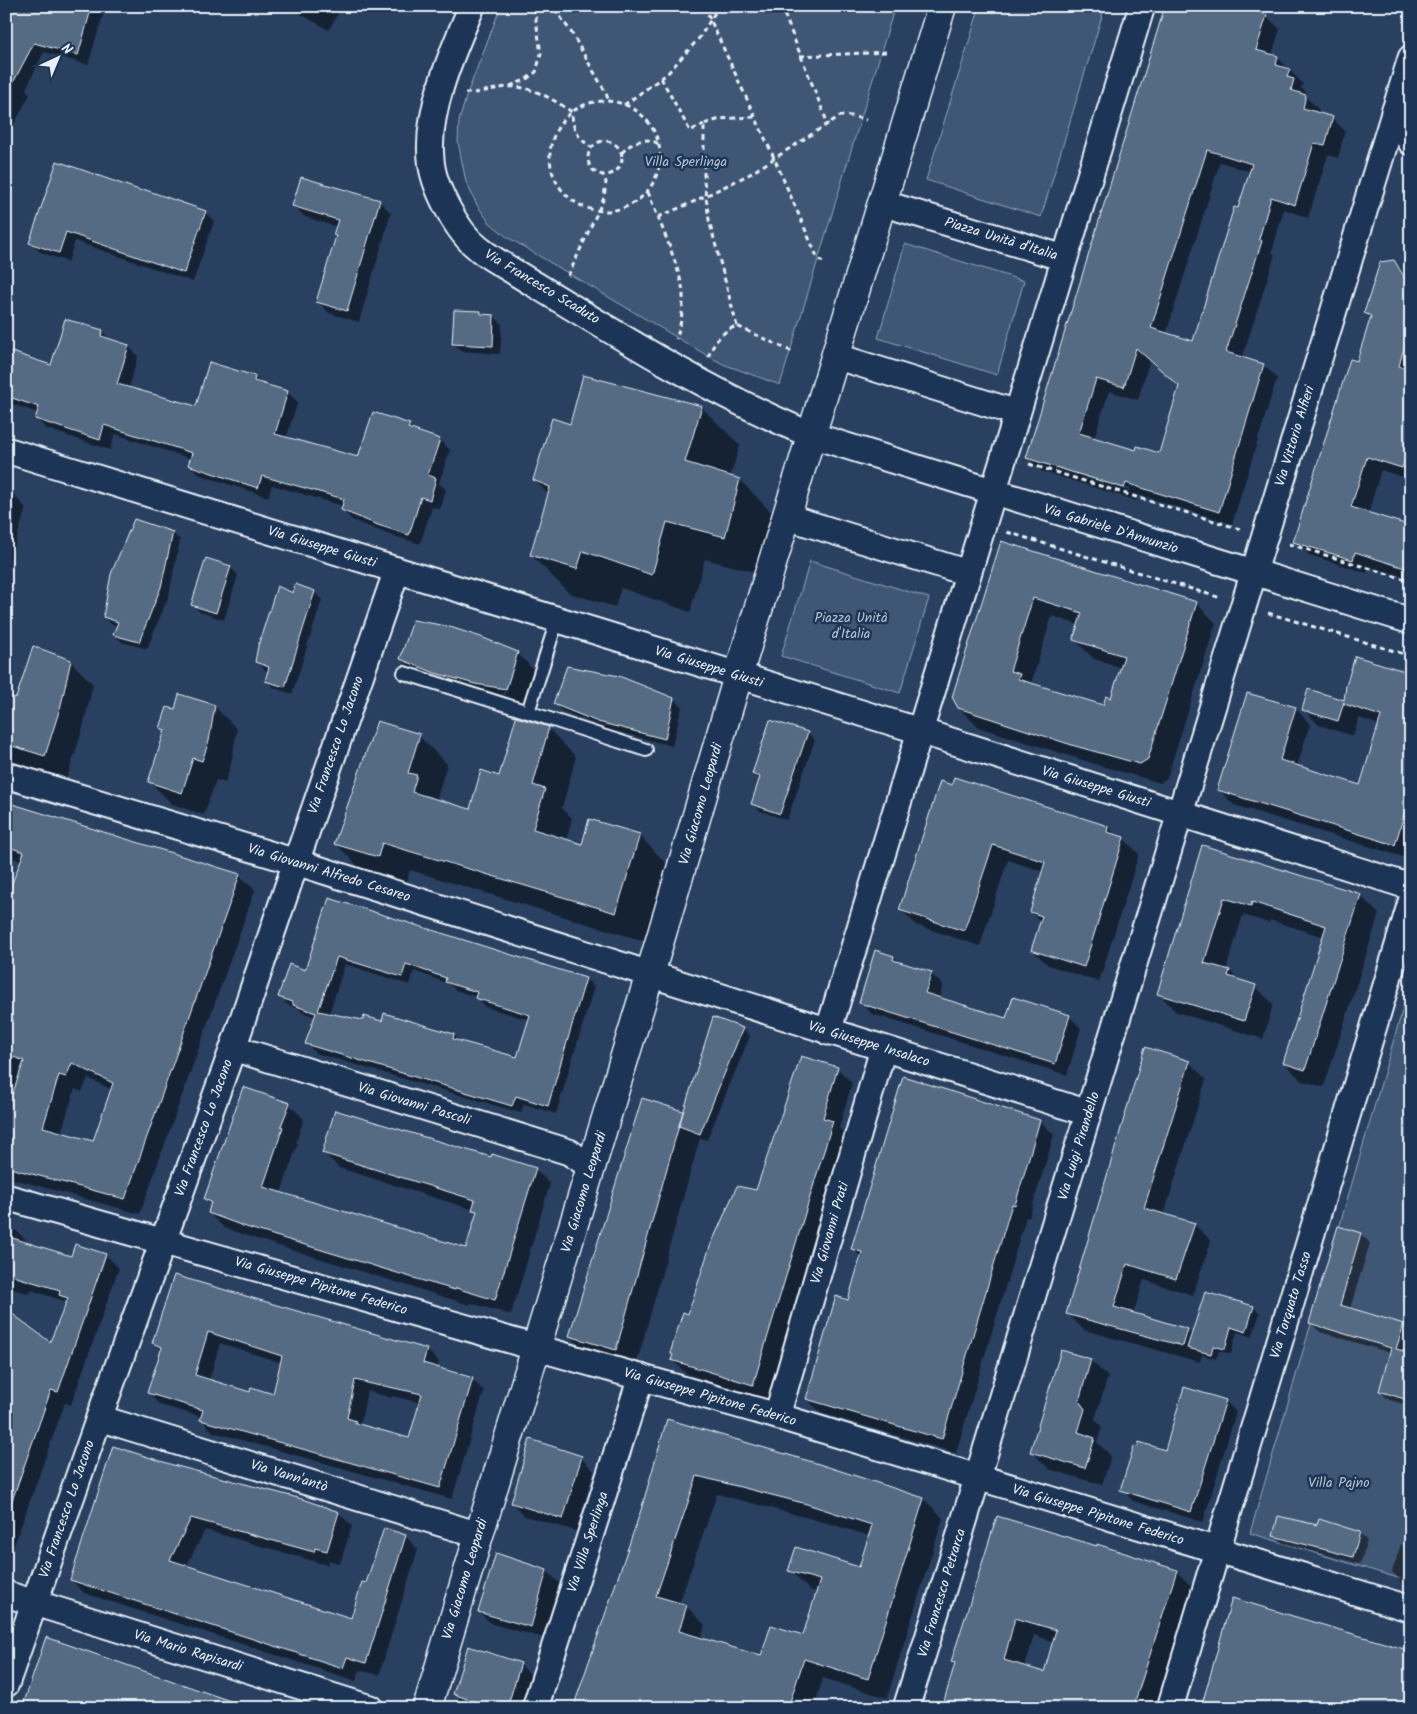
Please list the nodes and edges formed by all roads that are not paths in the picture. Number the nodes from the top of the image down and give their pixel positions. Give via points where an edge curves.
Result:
1 (472, 6) edge
2 (942, 6) edge
3 (1142, 6) edge
4 (1411, 58) edge
5 (1394, 112) junction
6 (1411, 142) edge
7 (882, 203) junction
8 (1064, 258) junction
9 (835, 356) junction
10 (1017, 413) junction
11 (812, 435) junction
12 (6, 450) edge
13 (993, 492) junction
14 (787, 517) junction
15 (397, 570) junction
16 (1253, 572) junction
17 (968, 573) junction
18 (557, 620) junction
19 (1411, 621) edge
20 (404, 673) dead end
21 (739, 676) junction
22 (528, 712) junction
23 (920, 731) junction
24 (646, 750) dead end
25 (6, 775) edge
26 (1181, 814) junction
27 (296, 862) junction
28 (1411, 887) edge
29 (1411, 902) edge
30 (650, 974) junction
31 (828, 1032) junction
32 (233, 1048) junction
33 (883, 1049) junction
34 (1088, 1113) junction
35 (591, 1167) junction
36 (6, 1197) edge
37 (163, 1241) junction
38 (537, 1348) junction
39 (641, 1377) junction
40 (777, 1416) junction
41 (99, 1418) junction
42 (978, 1478) junction
43 (478, 1534) junction
44 (1218, 1551) junction
45 (6, 1594) edge
46 (35, 1602) junction
47 (1411, 1609) edge
48 (6, 1684) edge
49 (370, 1708) edge
50 (427, 1708) edge
51 (535, 1708) edge
52 (906, 1708) edge
53 (1170, 1708) edge

1 - 11 street, Via Francesco Scaduto via 442,85 431,135 430,160 436,186 457,226 477,248 563,302 741,403
2 - 7 street
3 - 8 street
4 - 5 street, Via Vittorio Alfieri
5 - 6 street
5 - 16 street, Via Vittorio Alfieri
7 - 8 street, Piazza Unità d'Italia
7 - 9 street
8 - 10 street, Piazza Unità d'Italia
9 - 10 street
9 - 11 street
10 - 13 street, Piazza Unità d'Italia
11 - 13 street, Via Gabriele D'Annunzio
11 - 14 street
12 - 15 street, Via Giuseppe Giusti
13 - 16 street, Via Gabriele D'Annunzio
13 - 17 street, Piazza Unità d'Italia
14 - 17 street
14 - 21 street
15 - 18 street, Via Giuseppe Giusti
15 - 27 street, Via Francesco Lo Jacono
16 - 19 street, Via Gabriele D'Annunzio
16 - 26 street, Via Vittorio Alfieri
17 - 23 street, Piazza Unità d'Italia
18 - 21 street, Via Giuseppe Giusti
18 - 22 lane
20 - 22 lane
21 - 23 street, Via Giuseppe Giusti
21 - 30 street, Via Giacomo Leopardi
22 - 24 lane
23 - 26 street, Via Giuseppe Giusti
23 - 31 street, Piazza Unità d'Italia
25 - 27 street, Via Giovanni Alfredo Cesareo
26 - 28 street, Via Giuseppe Giusti
26 - 34 street, Via Luigi Pirandello
27 - 30 street, Via Giovanni Alfredo Cesareo
27 - 32 street, Via Francesco Lo Jacono
29 - 44 street, Via Torquato Tasso
30 - 31 street, Via Giuseppe Insalaco
30 - 35 street, Via Giacomo Leopardi
31 - 33 street, Via Giuseppe Insalaco
32 - 35 street, Via Giovanni Pascoli via 570,1152
32 - 37 street, Via Francesco Lo Jacono
33 - 34 street, Via Giuseppe Insalaco
33 - 40 street, Via Giovanni Prati
34 - 42 street, Via Luigi Pirandello
35 - 38 street, Via Giacomo Leopardi
36 - 37 street, Via Giuseppe Pipitone Federico
37 - 38 street, Via Giuseppe Pipitone Federico
37 - 41 street, Via Francesco Lo Jacono
38 - 39 street, Via Giuseppe Pipitone Federico
38 - 43 street, Via Giacomo Leopardi
39 - 40 street, Via Giuseppe Pipitone Federico
39 - 51 street, Via Villa Sperlinga
40 - 42 street, Via Giuseppe Pipitone Federico
41 - 43 street, Via Vann'antò
41 - 46 street, Via Francesco Lo Jacono
42 - 44 street, Via Giuseppe Pipitone Federico
42 - 52 street, Via Francesco Petrarca
43 - 50 street, Via Giacomo Leopardi
44 - 47 street, Via Giuseppe Pipitone Federico
44 - 53 street, Via Torquato Tasso
45 - 46 street, Via Mario Rapisardi
46 - 48 street, Via Francesco Lo Jacono
46 - 49 street, Via Mario Rapisardi

